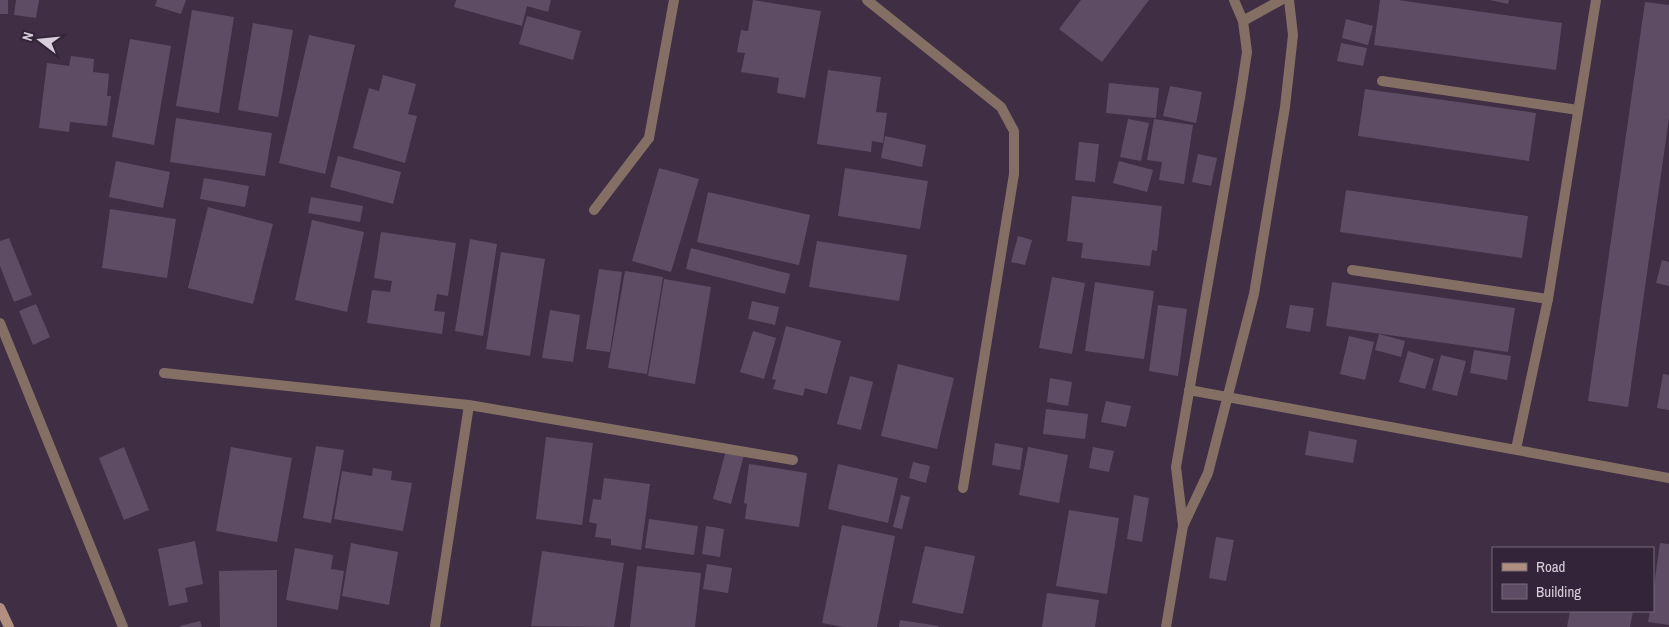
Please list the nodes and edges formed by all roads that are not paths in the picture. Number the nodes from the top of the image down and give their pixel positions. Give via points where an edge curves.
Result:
1 (674, 0) edge
2 (867, 0) edge
3 (1234, 0) edge
4 (1281, 0) edge
5 (1289, 0) edge
6 (1596, 0) edge
7 (1243, 21) junction
8 (1382, 81) dead end
9 (1578, 110) junction
10 (594, 210) dead end
11 (1352, 270) dead end
12 (1548, 299) junction
13 (0, 322) edge
14 (164, 373) dead end
15 (1189, 390) junction
16 (1227, 398) junction
17 (469, 405) junction
18 (1516, 450) junction
19 (793, 460) dead end
20 (1669, 478) edge
21 (963, 488) dead end
22 (1183, 526) junction
23 (0, 608) edge
24 (9, 627) edge
25 (123, 627) edge
26 (435, 627) edge
27 (1166, 627) edge

1 - 10 street via 649,138
2 - 21 street via 1001,107 1014,132 1014,174
3 - 7 street
4 - 7 street
5 - 16 street via 1293,36 1285,107 1254,294
6 - 9 street
7 - 15 street via 1246,52 1240,98
8 - 9 street
9 - 12 street
11 - 12 street
12 - 18 street
13 - 25 street
14 - 17 street
15 - 16 street
15 - 22 street via 1176,467
16 - 18 street
16 - 22 street via 1208,473
17 - 19 street
17 - 26 street
18 - 20 street
22 - 27 street
23 - 24 main road

